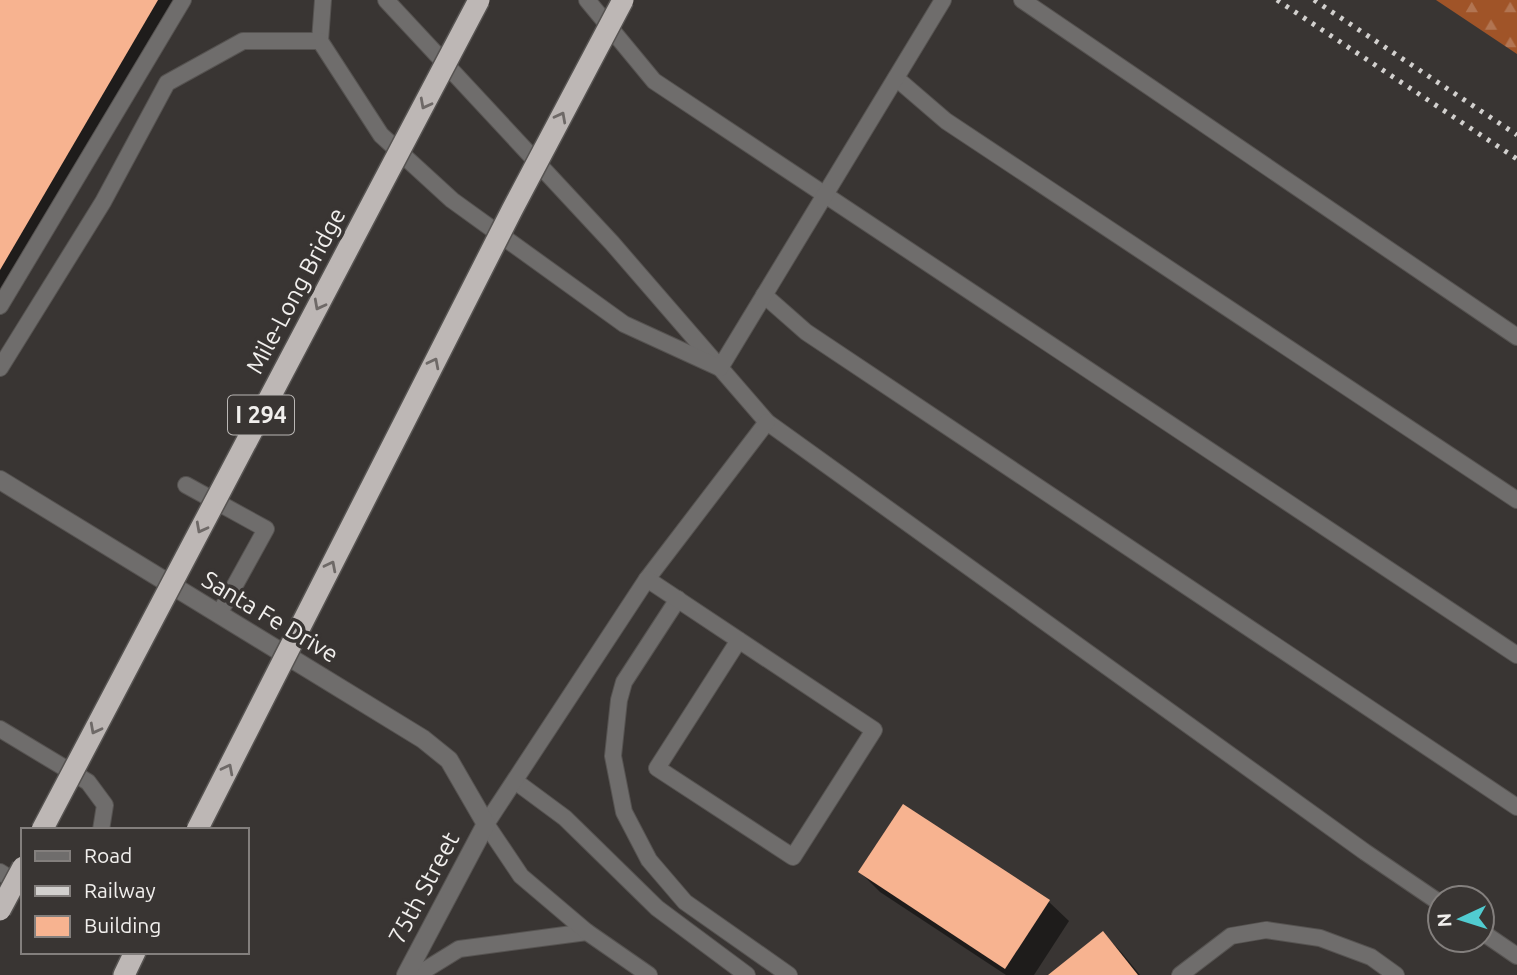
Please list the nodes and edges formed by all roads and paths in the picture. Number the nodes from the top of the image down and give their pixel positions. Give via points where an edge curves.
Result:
1 (183, 0) edge
2 (323, 0) edge
3 (386, 0) edge
4 (479, 0) edge
5 (587, 0) edge
6 (623, 0) edge
7 (943, 0) edge
8 (1022, 0) edge
9 (320, 41) junction
10 (896, 78) junction
11 (824, 196) junction
12 (764, 295) junction
13 (0, 306) edge
14 (1517, 337) edge
15 (0, 368) edge
16 (720, 368) junction
17 (767, 422) junction
18 (0, 480) edge
19 (186, 485) dead end
20 (1517, 500) edge
21 (647, 579) junction
22 (678, 600) junction
23 (219, 614) junction
24 (740, 640) junction
25 (1517, 655) edge
26 (0, 729) edge
27 (515, 781) junction
28 (1517, 807) edge
29 (486, 824) junction
30 (43, 828) edge
31 (101, 828) edge
32 (198, 828) edge
33 (21, 871) edge
34 (0, 872) edge
35 (21, 886) edge
36 (1426, 893) edge
37 (0, 910) edge
38 (587, 932) junction
39 (1496, 942) edge
40 (134, 954) edge
41 (1517, 956) edge
42 (124, 975) edge
43 (406, 975) edge
44 (417, 975) edge
45 (649, 975) edge
46 (747, 975) edge
47 (789, 975) edge
48 (1180, 975) edge
49 (1396, 975) edge

1 - 13 lane
2 - 9 lane
3 - 16 lane via 612,243
4 -> 30 highway, Mile-Long Bridge / I 294, bridge
5 - 11 lane via 654,81
32 -> 6 highway, bridge
7 - 10 lane
8 - 14 lane
9 - 15 lane via 243,41 167,83 103,202
9 - 16 lane via 381,135 452,200 624,324
10 - 11 lane
10 - 20 lane via 946,121
11 - 12 lane
11 - 25 lane
12 - 16 lane
12 - 28 lane via 806,332
16 - 17 lane
17 - 21 lane
17 - 36 lane
18 - 23 street, Santa Fe Drive
19 - 23 lane via 266,529
21 - 22 lane
21 - 27 lane
22 - 24 lane
22 - 47 lane via 624,682 619,700 613,756 624,812 649,860 685,902
23 - 29 street, Santa Fe Drive via 424,739 449,760
24 - 24 lane via 874,730 793,858 657,768
26 - 31 lane via 88,782 105,805
27 - 29 lane
27 - 46 lane via 565,818 657,908
29 - 38 lane via 521,876
29 - 43 street, 75th Street
33 - 37 highway, bridge
34 - 35 lane
38 - 44 lane via 460,949
38 - 45 lane
39 - 41 lane
40 - 42 highway
48 - 49 lane via 1231,936 1266,930 1320,938 1371,957

